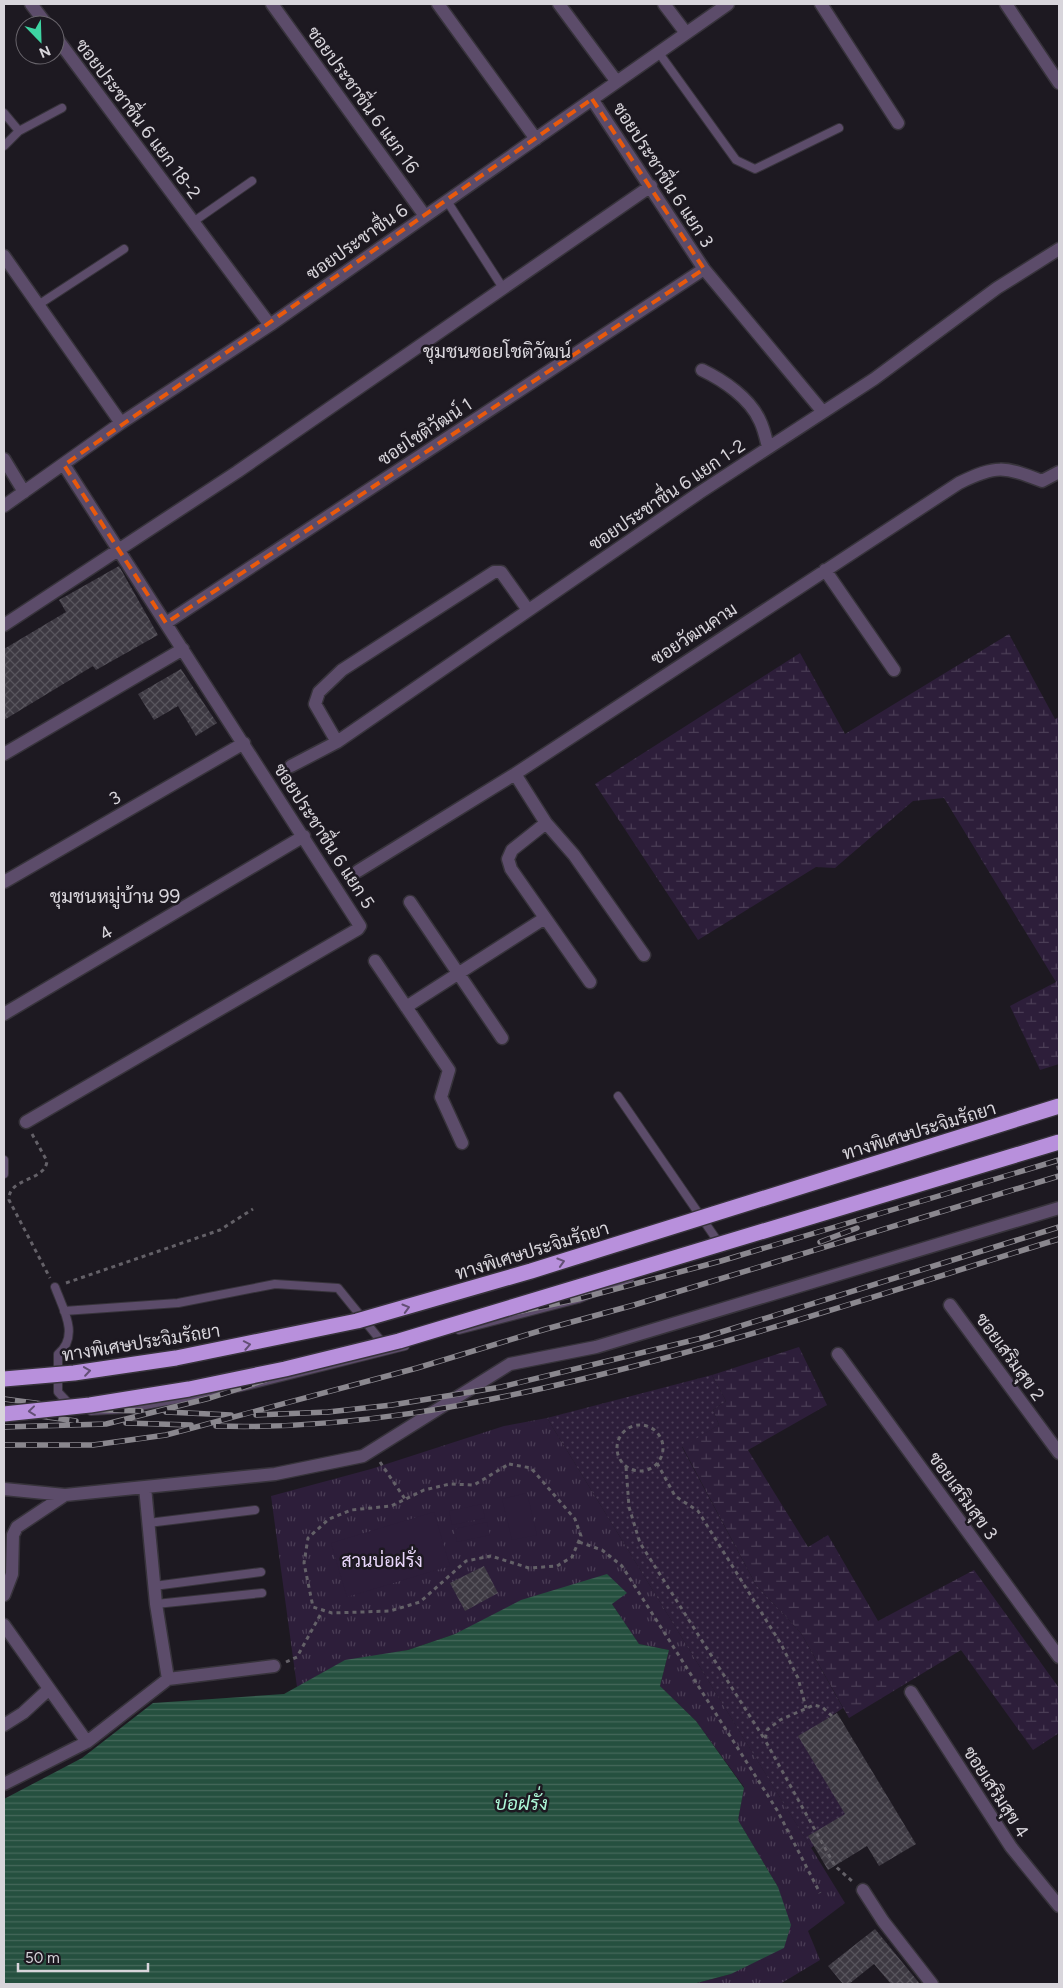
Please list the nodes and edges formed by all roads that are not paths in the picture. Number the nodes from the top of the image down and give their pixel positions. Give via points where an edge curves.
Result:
1 (31, 4) edge
2 (272, 4) edge
3 (438, 4) edge
4 (559, 4) edge
5 (664, 4) edge
6 (728, 4) edge
7 (821, 4) edge
8 (1006, 4) edge
9 (39, 15) edge
10 (686, 33) junction
11 (65, 49) edge
12 (659, 52) junction
13 (617, 82) junction
14 (1059, 83) edge
15 (592, 99) junction
16 (62, 108) dead end
17 (4, 113) edge
18 (898, 123) dead end
19 (839, 128) dead end
20 (20, 131) junction
21 (536, 139) junction
22 (4, 146) edge
23 (252, 180) dead end
24 (651, 186) junction
25 (447, 201) junction
26 (425, 216) junction
27 (193, 222) junction
28 (124, 249) dead end
29 (1059, 249) edge
30 (4, 256) edge
31 (704, 270) junction
32 (503, 288) junction
33 (38, 305) junction
34 (270, 325) junction
35 (702, 370) dead end
36 (823, 412) junction
37 (121, 423) junction
38 (768, 447) junction
39 (4, 459) edge
40 (64, 465) junction
41 (1059, 472) edge
42 (24, 492) junction
43 (4, 506) edge
44 (119, 550) junction
45 (825, 570) junction
46 (528, 610) junction
47 (166, 623) junction
48 (4, 625) edge
49 (183, 649) junction
50 (894, 670) dead end
51 (337, 742) junction
52 (244, 743) junction
53 (4, 754) edge
54 (291, 766) dead end
55 (515, 774) junction
56 (546, 823) junction
57 (304, 836) junction
58 (358, 871) dead end
59 (4, 882) edge
60 (410, 902) dead end
61 (545, 918) junction
62 (644, 955) dead end
63 (375, 961) dead end
64 (459, 974) junction
65 (590, 982) dead end
66 (406, 1007) junction
67 (4, 1014) edge
68 (502, 1038) dead end
69 (618, 1096) dead end
70 (1059, 1106) edge
71 (26, 1122) road end
72 (1059, 1138) edge
73 (1059, 1142) edge
74 (462, 1143) dead end
75 (4, 1160) edge
76 (4, 1174) edge
77 (1059, 1208) edge
78 (722, 1247) junction
79 (55, 1286) road end
80 (950, 1305) dead end
81 (64, 1311) junction
82 (388, 1352) junction
83 (838, 1354) dead end
84 (4, 1379) edge
85 (4, 1414) edge
86 (1059, 1453) edge
87 (145, 1487) junction
88 (4, 1489) edge
89 (65, 1495) junction
90 (256, 1510) dead end
91 (148, 1523) junction
92 (262, 1572) dead end
93 (154, 1586) junction
94 (262, 1593) dead end
95 (4, 1595) edge
96 (156, 1604) junction
97 (4, 1625) edge
98 (1059, 1657) edge
99 (274, 1666) road end
100 (168, 1679) junction
101 (48, 1690) junction
102 (911, 1692) dead end
103 (4, 1725) edge
104 (87, 1742) junction
105 (4, 1784) edge
106 (863, 1890) road end
107 (1059, 1906) edge
108 (932, 1984) edge

1 - 9 street
2 - 26 street, ซอยประชาชื่น 6 แยก 16
3 - 21 street
4 - 13 street
5 - 10 street
6 - 10 street, ซอยประชาชื่น 6
7 - 18 street
8 - 14 street
10 - 12 street, ซอยประชาชื่น 6
11 - 27 street, ซอยประชาชื่น 6 แยก 18-2
12 - 13 street, ซอยประชาชื่น 6
12 - 19 lane via 736,160 755,169
13 - 15 street, ซอยประชาชื่น 6
15 - 21 street, ซอยประชาชื่น 6
15 - 24 street, ซอยประชาชื่น 6 แยก 3
16 - 20 lane
17 - 20 lane
20 - 22 lane
21 - 25 street, ซอยประชาชื่น 6
23 - 27 lane
24 - 31 street, ซอยประชาชื่น 6 แยก 3
24 - 32 street
25 - 26 street, ซอยประชาชื่น 6
25 - 32 lane
26 - 34 street, ซอยประชาชื่น 6
27 - 34 street, ซอยประชาชื่น 6 แยก 18-2
28 - 33 lane
29 - 36 street, ซอยประชาชื่น 6 แยก 1-2 via 997,288
30 - 33 street
31 - 36 street, ซอยประชาชื่น 6 แยก 3
31 - 47 street, ซอยโชติวัฒน์ 1
32 - 44 street
33 - 37 street
34 - 37 street, ซอยประชาชื่น 6
35 - 38 street via 733,389 749,405 760,420
36 - 38 street, ซอยประชาชื่น 6 แยก 1-2
37 - 40 street, ซอยประชาชื่น 6
38 - 46 street, ซอยประชาชื่น 6 แยก 1-2
39 - 42 street
40 - 42 street, ซอยประชาชื่น 6
40 - 44 street, ซอยประชาชื่น 6 แยก 5
41 - 45 street, ซอยวัฒนคาม via 1042,480 1002,469 986,470 959,483
42 - 43 street, ซอยประชาชื่น 6
44 - 47 street, ซอยประชาชื่น 6 แยก 5
44 - 48 street
45 - 50 street
45 - 55 street, ซอยวัฒนคาม
46 - 51 street, ซอยประชาชื่น 6 แยก 1-2
46 - 51 street via 499,571 342,670 319,692 314,704
47 - 49 street, ซอยประชาชื่น 6 แยก 5
49 - 52 street, ซอยประชาชื่น 6 แยก 5
49 - 53 street
51 - 54 street, ซอยประชาชื่น 6 แยก 1-2
52 - 57 street, ซอยประชาชื่น 6 แยก 5
52 - 59 street, 3
55 - 56 street
55 - 58 street, ซอยวัฒนคาม
56 - 61 street via 512,850 508,858 511,868
56 - 62 street via 574,855
57 - 67 street, 4
57 - 71 street, ซอยประชาชื่น 6 แยก 5 via 359,921 358,929
60 - 64 street
61 - 64 street
61 - 65 street
63 - 66 street
64 - 66 street
64 - 68 street
66 - 74 street via 449,1070 441,1097
69 - 78 lane
84 -> 70 highway, ทางพิเศษประจิมรัถยา, bridge via 74,1373 176,1358 357,1321 531,1271
72 - 78 lane
73 -> 85 highway, bridge via 399,1341 189,1389 90,1405
75 - 76 lane
77 - 87 street via 596,1346 510,1364 363,1456 275,1474
78 - 82 lane via 578,1299
79 - 81 lane
80 - 86 street, ซอยเสริมสุข 2
81 - 82 lane via 178,1303 275,1284 338,1288
81 - 82 lane via 70,1338 66,1348 58,1354 58,1392 78,1412 124,1409 202,1395
83 - 98 street, ซอยเสริมสุข 3
87 - 89 street
87 - 91 street
88 - 89 street
89 - 95 street via 17,1527 13,1535 12,1574
90 - 91 lane
91 - 93 street
92 - 93 lane
93 - 96 street
94 - 96 lane
96 - 100 street
97 - 101 street
99 - 100 street
100 - 104 street
101 - 103 street
101 - 104 street
102 - 107 street, ซอยเสริมสุข 4 via 1011,1847
104 - 105 street
106 - 108 street

